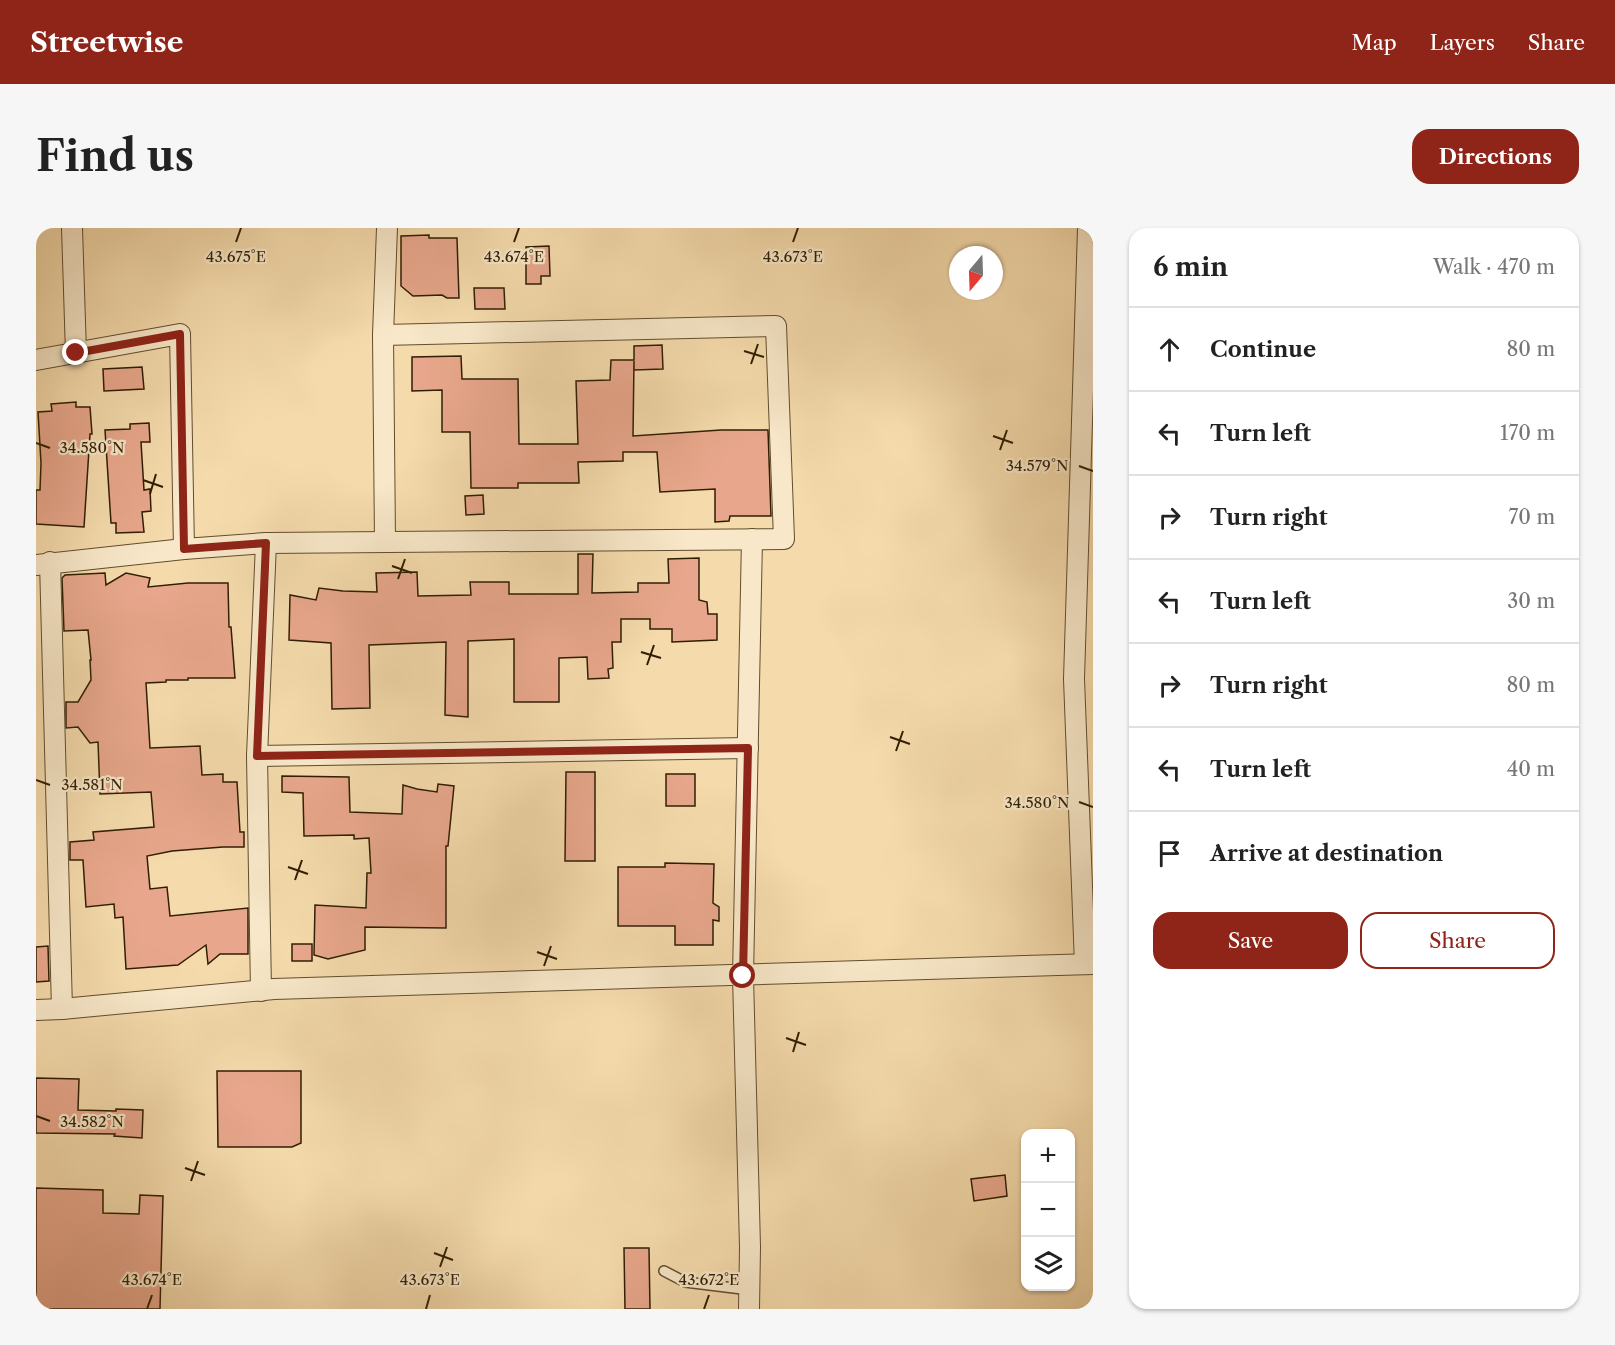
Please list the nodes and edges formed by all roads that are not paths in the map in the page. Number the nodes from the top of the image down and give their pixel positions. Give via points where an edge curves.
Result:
1 (72, 228) edge
2 (387, 228) edge
3 (1088, 228) edge
4 (383, 335) junction
5 (76, 353) junction
6 (36, 360) edge
7 (1085, 531) edge
8 (752, 539) junction
9 (385, 541) junction
10 (266, 543) junction
11 (184, 549) junction
12 (43, 563) edge
13 (1083, 679) edge
14 (748, 748) junction
15 (257, 756) junction
16 (1086, 818) edge
17 (1089, 964) edge
18 (743, 976) junction
19 (261, 991) junction
20 (62, 1009) junction
21 (36, 1010) edge
22 (664, 1271) dead end
23 (751, 1303) edge

1 - 5 street
2 - 4 street
3 - 7 street
4 - 8 street via 776,326 784,539
4 - 9 street
5 - 6 street
5 - 11 street via 180,334
7 - 13 street
8 - 9 street
8 - 14 street
9 - 10 street
10 - 11 street
10 - 15 street
11 - 12 street
12 - 20 street
13 - 16 street
14 - 15 street
14 - 18 street
15 - 19 street
16 - 17 street
17 - 18 street
18 - 19 street
18 - 23 street
19 - 20 street
20 - 21 street
22 - 23 lane via 685,1282

